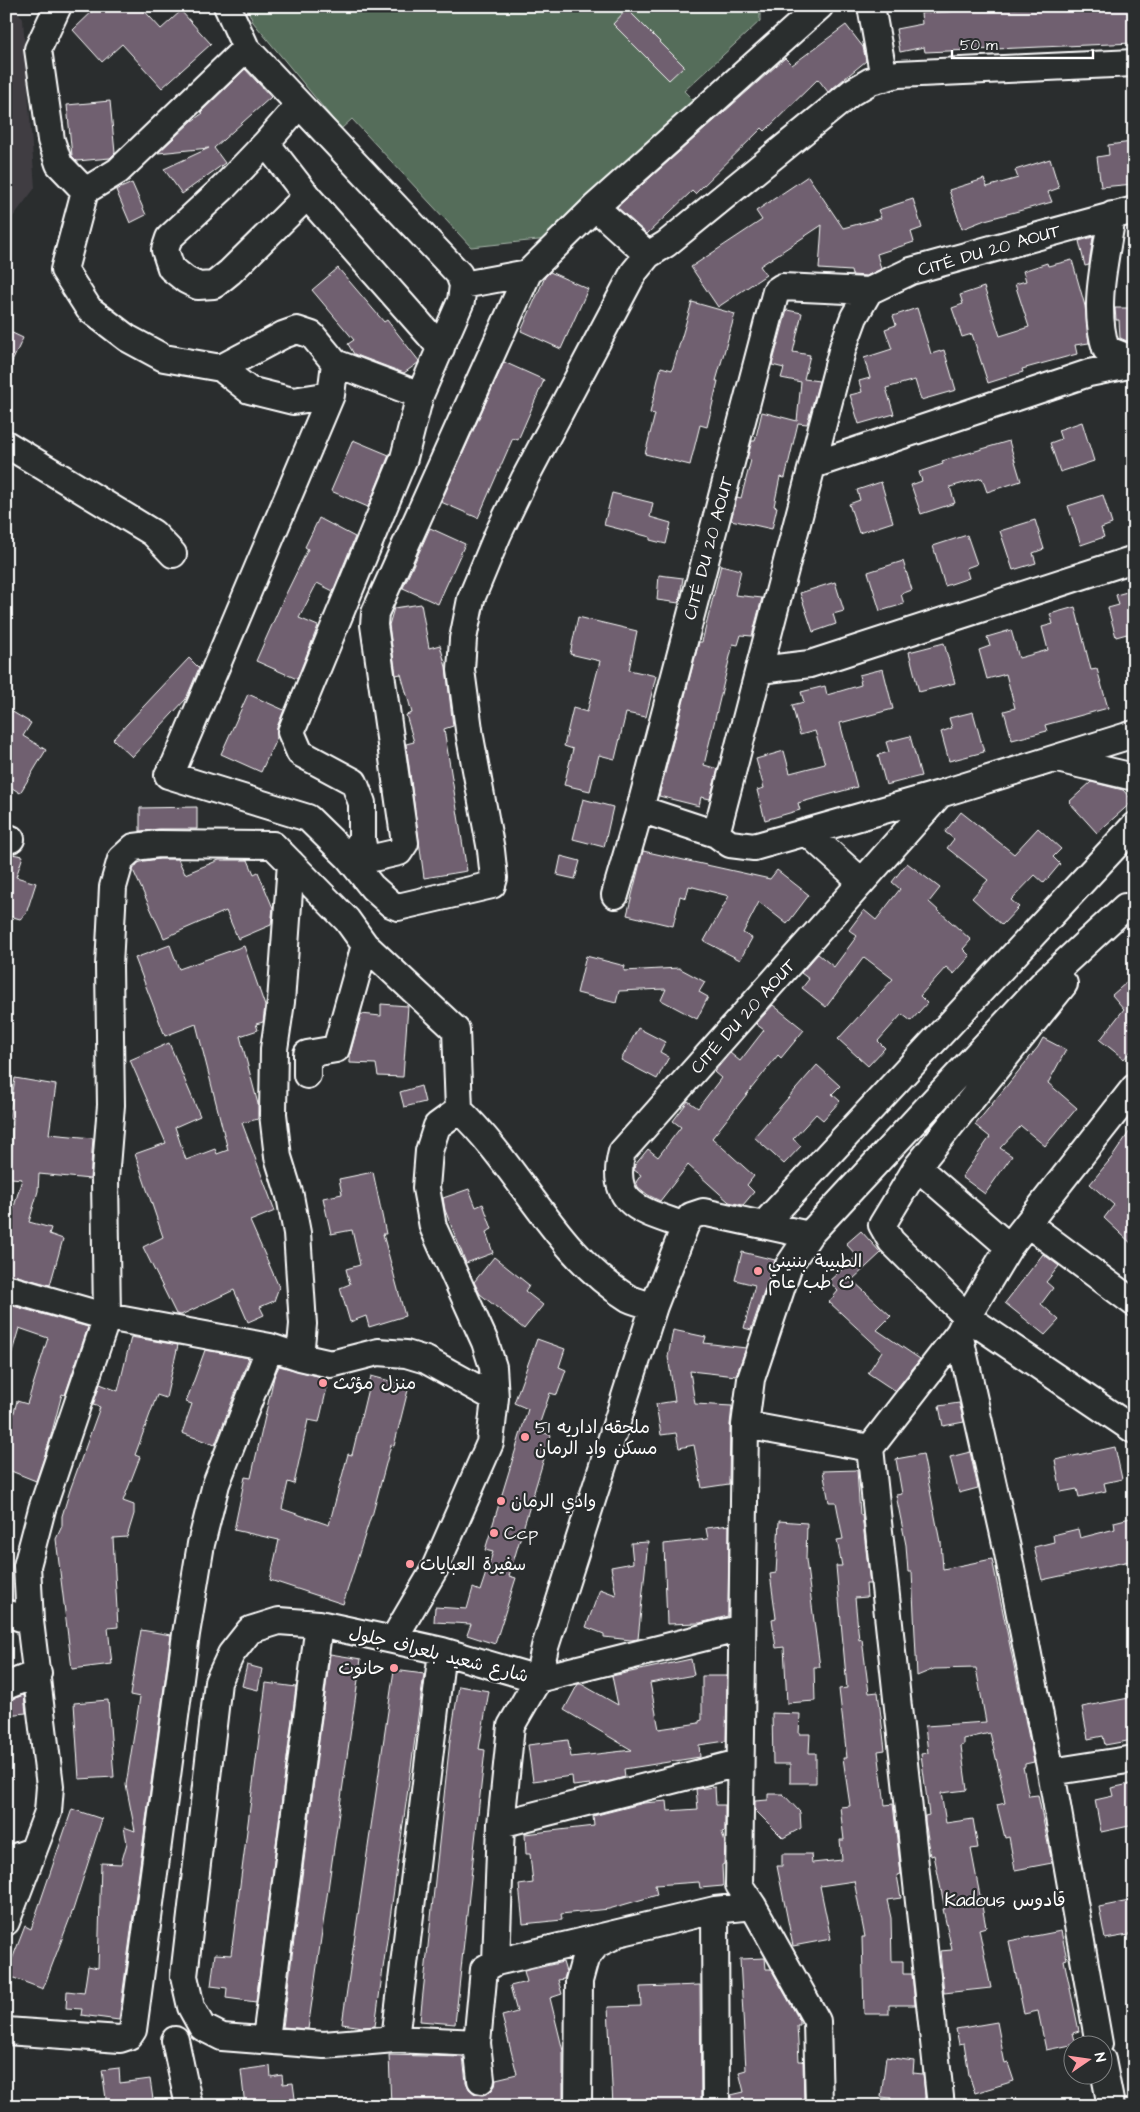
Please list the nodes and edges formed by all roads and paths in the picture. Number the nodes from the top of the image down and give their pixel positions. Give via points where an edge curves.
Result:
1 (58, 6) edge
2 (227, 6) edge
3 (820, 6) edge
4 (872, 6) edge
5 (246, 48) junction
6 (1134, 63) edge
7 (884, 78) junction
8 (300, 105) junction
9 (266, 143) junction
10 (85, 191) junction
11 (307, 196) junction
12 (595, 207) junction
13 (1123, 212) edge
14 (648, 255) junction
15 (528, 273) junction
16 (463, 285) junction
17 (868, 291) junction
18 (441, 348) junction
19 (1134, 362) edge
20 (335, 363) junction
21 (221, 368) junction
22 (331, 395) junction
23 (420, 395) junction
24 (6, 444) edge
25 (813, 465) junction
26 (173, 554) dead end
27 (1134, 559) edge
28 (760, 670) junction
29 (1134, 734) edge
30 (1056, 759) junction
31 (1134, 777) edge
32 (940, 794) junction
33 (640, 809) junction
34 (1134, 826) edge
35 (808, 833) junction
36 (716, 834) junction
37 (355, 848) junction
38 (291, 863) junction
39 (862, 882) junction
40 (615, 895) dead end
41 (1129, 901) edge
42 (365, 945) junction
43 (307, 1075) dead end
44 (1129, 1104) edge
45 (459, 1110) junction
46 (917, 1167) junction
47 (764, 1224) junction
48 (1028, 1224) junction
49 (685, 1226) junction
50 (809, 1235) junction
51 (1009, 1247) junction
52 (6, 1288) edge
53 (1134, 1303) edge
54 (654, 1306) junction
55 (107, 1317) junction
56 (963, 1325) junction
57 (270, 1347) junction
58 (300, 1357) junction
59 (495, 1398) junction
60 (745, 1425) junction
61 (1134, 1430) edge
62 (870, 1448) junction
63 (18, 1617) edge
64 (319, 1624) junction
65 (742, 1628) junction
66 (393, 1640) junction
67 (442, 1651) junction
68 (38, 1673) junction
69 (538, 1679) junction
70 (6, 1686) edge
71 (1134, 1759) edge
72 (739, 1763) junction
73 (1051, 1772) junction
74 (501, 1824) junction
75 (33, 1850) junction
76 (6, 1860) edge
77 (753, 1906) junction
78 (715, 1910) junction
79 (6, 1922) edge
80 (627, 1931) junction
81 (496, 1962) junction
82 (6, 2031) edge
83 (1097, 2034) edge
84 (266, 2039) junction
85 (395, 2039) junction
86 (175, 2040) dead end
87 (477, 2043) junction
88 (481, 2080) dead end
89 (1107, 2084) edge
90 (189, 2106) edge
91 (578, 2106) edge
92 (716, 2106) edge
93 (819, 2106) edge
94 (941, 2106) edge
95 (1111, 2106) edge

1 - 10 street via 38,49 51,140 59,164
2 - 5 street
3 - 12 street
4 - 7 street
5 - 8 street
5 - 10 street via 118,171
6 - 7 street via 898,74
7 - 14 street via 852,92 674,238
8 - 9 street
8 - 16 street via 459,274
9 - 11 street
9 - 11 street via 169,238 165,250 171,268 198,286 214,284
10 - 21 street via 64,270 89,309 127,338 164,358
11 - 18 street
12 - 14 street
12 - 15 street
13 - 17 street, CITÉ DU 20 AOUT via 911,271
13 - 19 street, CITÉ DU 20 AOUT via 1099,308 1100,331 1106,349
14 - 37 street via 634,272 525,478 471,599 462,670 470,736 492,850 492,885 398,907 372,887
15 - 16 street
15 - 37 street via 375,613 374,625 405,843 399,852 373,858
16 - 18 street via 461,301
17 - 25 street via 842,346
17 - 33 street, CITÉ DU 20 AOUT via 782,287 776,290
18 - 23 street
19 - 25 street via 1089,373
20 - 21 street via 312,336 297,330
20 - 22 street
20 - 23 street
21 - 22 street via 249,390 293,401
22 - 37 street via 168,775 308,818
23 - 37 street via 404,458 291,732 300,754 354,782 362,803
24 - 26 street via 153,533
25 - 28 street
27 - 28 street via 810,664
28 - 36 street
29 - 30 street
30 - 31 street
30 - 32 street
32 - 35 street
32 - 39 street, CITÉ DU 20 AOUT
33 - 36 street
33 - 40 street, CITÉ DU 20 AOUT
34 - 47 street
35 - 36 street via 754,847 730,844
35 - 39 street
38 - 42 street via 347,920
38 - 55 street via 273,845 159,844 134,847 121,859 112,886 109,966 111,1105 105,1178
38 - 58 street via 282,1002 274,1049 273,1114 278,1157 297,1234 303,1324
39 - 49 street, CITÉ DU 20 AOUT via 622,1152 618,1168 621,1191 637,1208
41 - 46 street
41 - 50 street via 1047,979
42 - 43 street via 336,1049 307,1054
42 - 45 street via 456,1030
44 - 48 street
45 - 54 street via 510,1167 558,1234 596,1274 630,1299
45 - 59 street via 437,1126 428,1151 426,1188 433,1227 493,1366
46 - 51 street
46 - 56 street via 882,1225 891,1241
47 - 49 street via 703,1212 691,1216
47 - 50 street
48 - 51 street
48 - 53 street
49 - 54 street
50 - 60 street via 789,1265 751,1379
51 - 56 street
52 - 55 street
54 - 69 street via 545,1647
55 - 57 street
55 - 63 street via 42,1508
56 - 61 street
56 - 62 street
56 - 73 street
57 - 58 street
57 - 82 street via 216,1484 201,1544 186,1634 134,2030 120,2040
58 - 59 street via 331,1364 378,1352 406,1354 426,1360
59 - 66 street via 490,1443 434,1570
60 - 62 street
60 - 65 street
62 - 94 street
63 - 68 street
64 - 66 street, شارع شعيد بلعراف جلول
64 - 84 street
64 - 84 street, شارع شعيد بلعراف جلول via 280,1621 250,1630 231,1654 218,1682 184,1976 191,2007 202,2027 222,2036
65 - 69 street, شارع شعيد بلعراف جلول
65 - 72 street
66 - 67 street, شارع شعيد بلعراف جلول
67 - 69 street, شارع شعيد بلعراف جلول
67 - 85 street
68 - 70 street
68 - 75 street via 50,1786 48,1812
69 - 74 street via 511,1726
71 - 73 street
72 - 74 street
72 - 77 street via 739,1885
73 - 83 street
74 - 81 street
75 - 76 street
75 - 79 street
77 - 78 street
77 - 93 street via 817,2021
78 - 80 street
78 - 92 street
80 - 81 street
80 - 91 street via 597,1944 585,1959 579,1981
81 - 87 street via 484,1969
84 - 85 street via 324,2045
85 - 87 street
86 - 90 street
87 - 88 street
89 - 95 street

